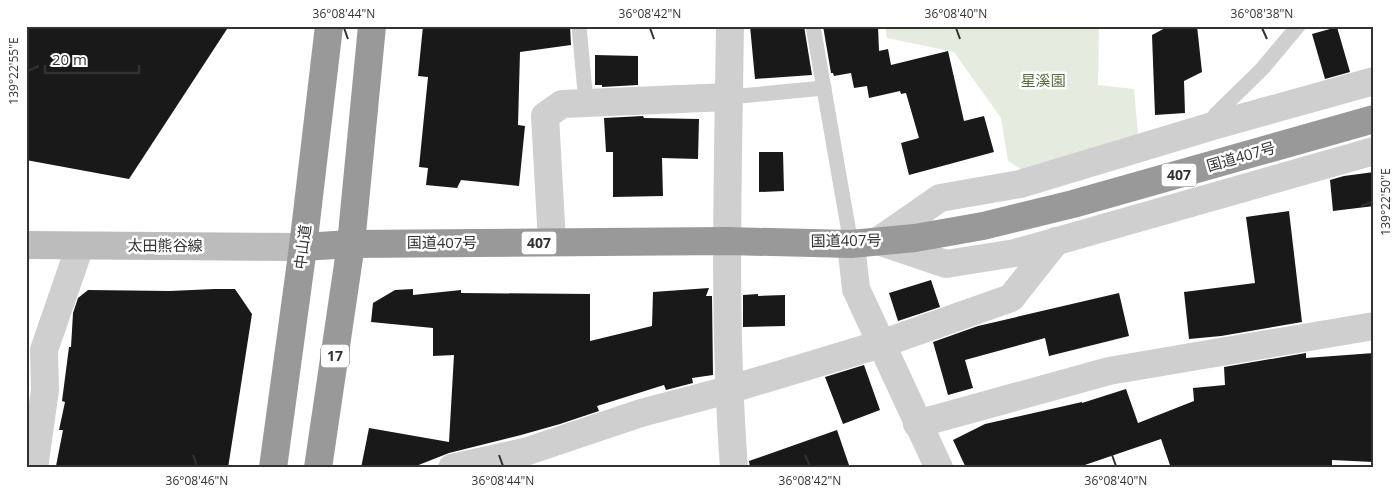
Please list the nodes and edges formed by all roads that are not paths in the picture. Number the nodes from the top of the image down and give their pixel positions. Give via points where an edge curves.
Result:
1 (329, 26) edge
2 (372, 26) edge
3 (579, 26) edge
4 (730, 26) edge
5 (813, 26) edge
6 (1298, 26) edge
7 (1374, 81) edge
8 (824, 88) junction
9 (729, 97) junction
10 (586, 103) junction
11 (1374, 119) edge
12 (1216, 125) junction
13 (1374, 152) edge
14 (727, 241) junction
15 (878, 241) junction
16 (1056, 241) junction
17 (552, 242) junction
18 (351, 244) junction
19 (851, 244) junction
20 (26, 245) edge
21 (80, 246) junction
22 (303, 247) junction
23 (1374, 326) edge
24 (881, 344) junction
25 (35, 357) edge
26 (728, 390) junction
27 (918, 424) junction
28 (530, 459) edge
29 (34, 468) edge
30 (273, 468) edge
31 (318, 468) edge
32 (452, 468) edge
33 (734, 468) edge
34 (939, 468) edge

1 - 22 highway, 中山道
2 - 18 highway, 17
3 - 10 lane
4 - 9 street
5 - 8 lane
6 - 12 lane via 1262,69 1215,115
7 - 12 street
8 - 9 lane
8 - 19 lane
9 - 10 street
9 - 14 street
10 - 17 street via 562,104 545,116
11 - 15 highway, 国道407号 / 407 via 983,226
12 - 15 street via 1020,184 940,198
13 - 16 street
14 - 17 highway, 国道407号 / 407
14 - 19 highway, 国道407号 / 407
14 - 26 street
15 - 16 street via 946,264 1015,253
15 - 19 highway, 国道407号 / 407
16 - 24 street via 1011,298
17 - 18 highway, 国道407号 / 407
18 - 22 highway, 国道407号 / 407
18 - 31 highway, 17
19 - 24 street via 856,289
20 - 21 main road, 太田熊谷線
21 - 22 main road, 太田熊谷線
21 - 25 street
22 - 30 highway, 中山道
23 - 27 street via 1109,371
24 - 26 street
24 - 27 street
25 - 29 street via 45,390
26 - 28 street via 641,413
26 - 33 street
27 - 34 street
28 - 32 street

